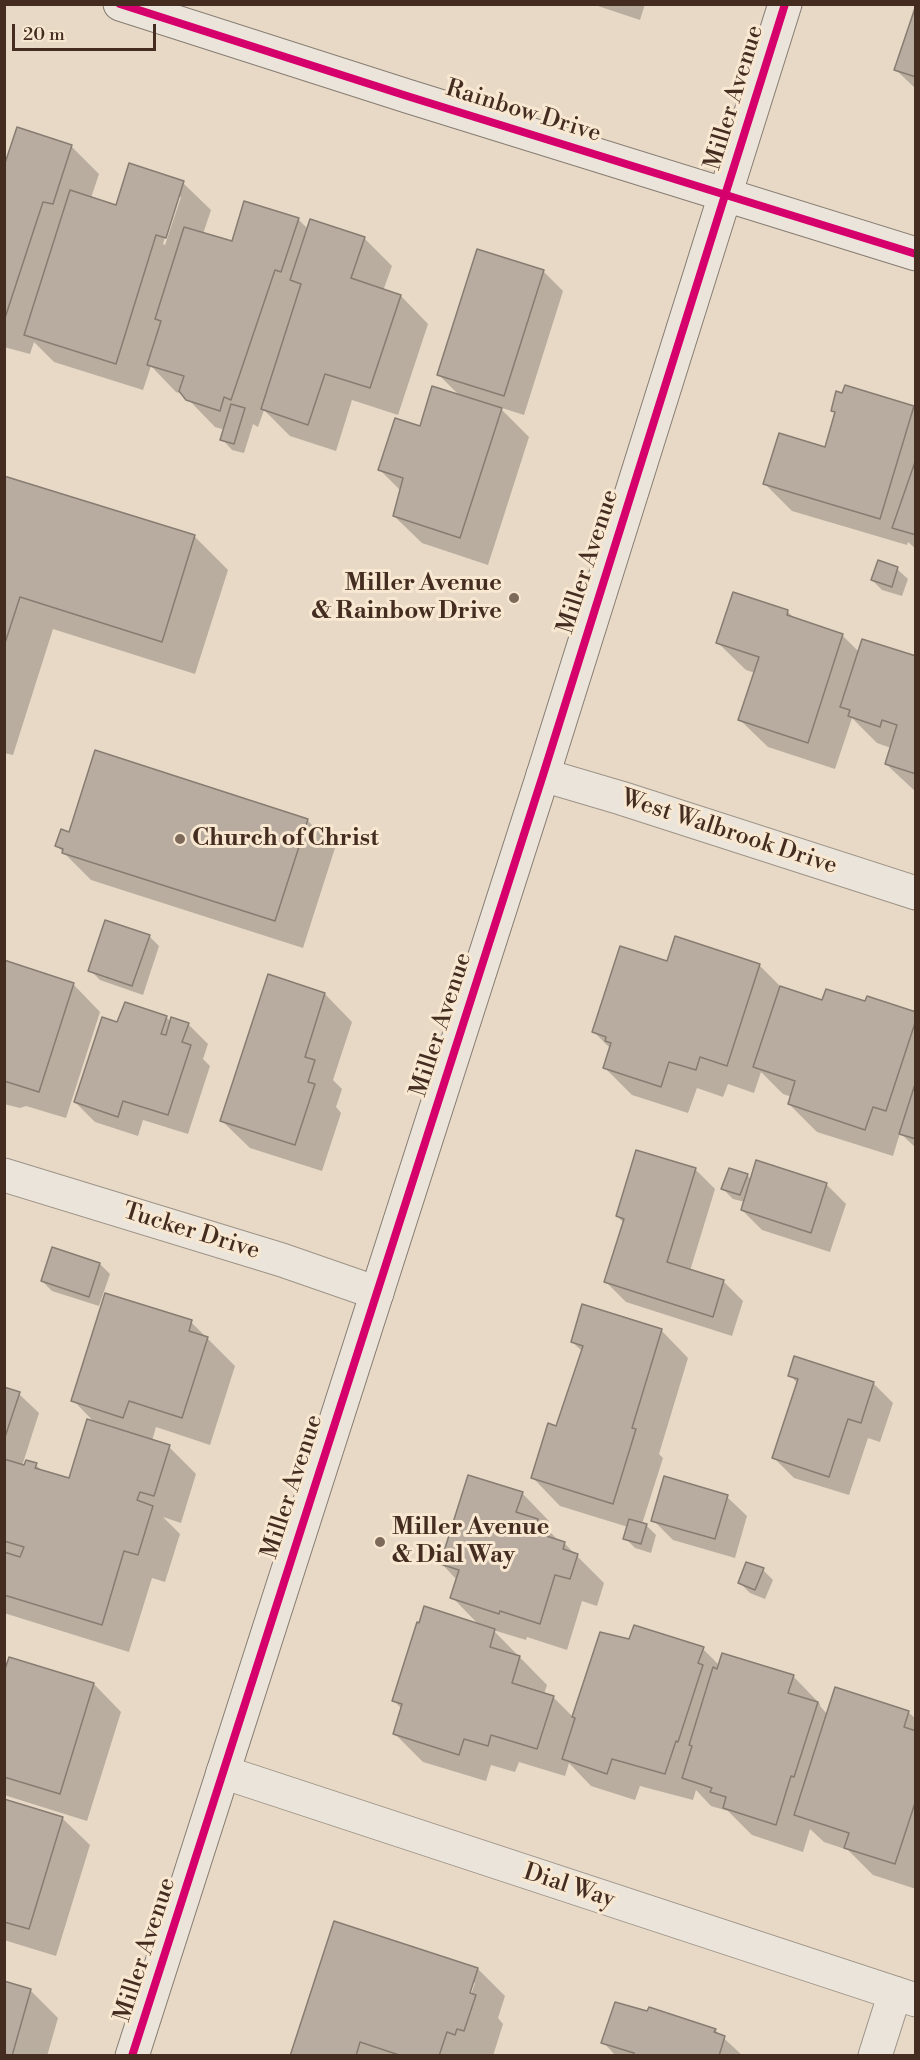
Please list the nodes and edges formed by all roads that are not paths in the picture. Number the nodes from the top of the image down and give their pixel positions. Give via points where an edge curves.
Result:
1 (120, 4) edge
2 (784, 4) edge
3 (725, 195) junction
4 (915, 254) edge
5 (543, 775) junction
6 (915, 893) edge
7 (4, 1175) edge
8 (377, 1293) junction
9 (223, 1772) junction
10 (905, 1997) edge
11 (132, 2055) edge
12 (875, 2055) edge

1 - 3 street, Rainbow Drive
2 - 3 street, Miller Avenue
3 - 4 street, Rainbow Drive
3 - 5 street, Miller Avenue
5 - 6 street, West Walbrook Drive
5 - 8 street, Miller Avenue
7 - 8 street, Tucker Drive
8 - 9 street, Miller Avenue
9 - 10 street, Dial Way
9 - 11 street, Miller Avenue
10 - 12 street

